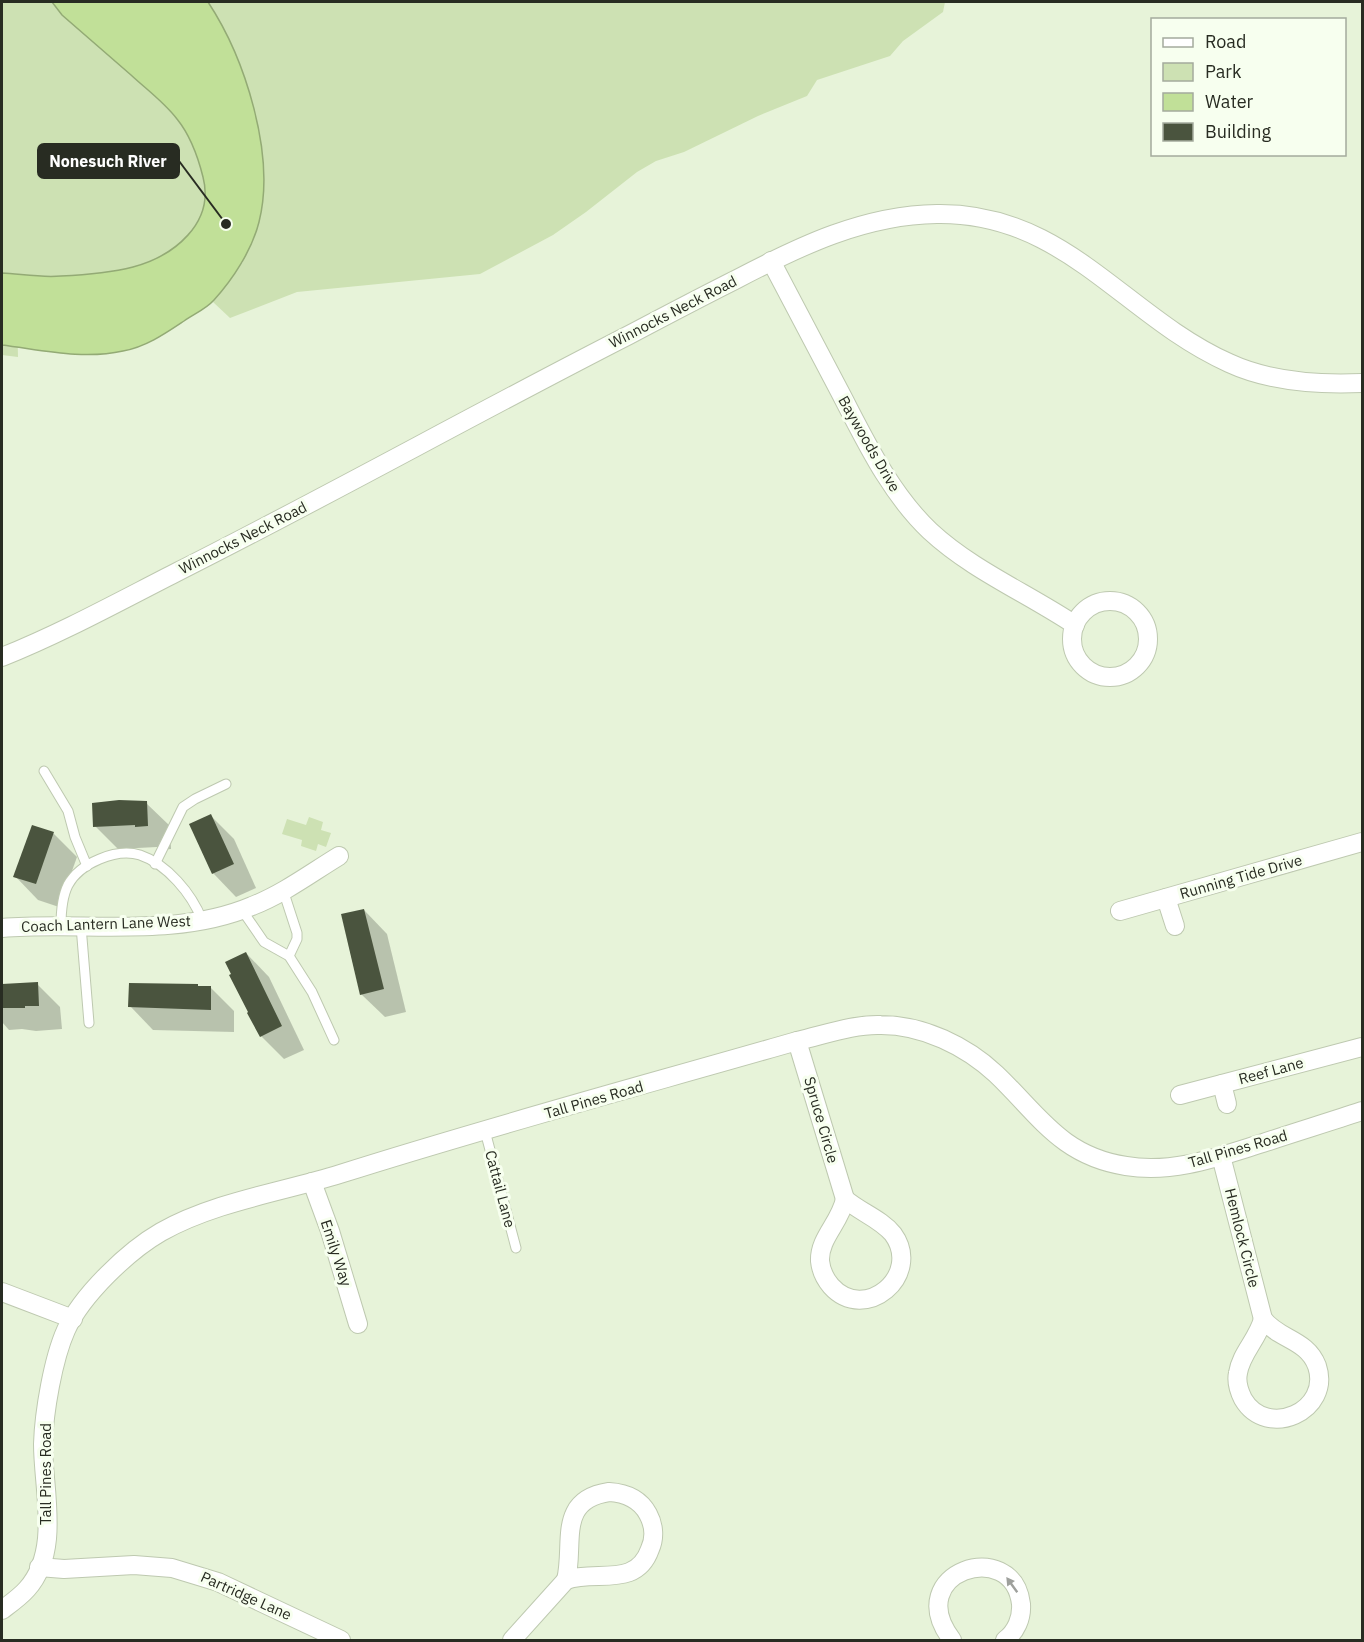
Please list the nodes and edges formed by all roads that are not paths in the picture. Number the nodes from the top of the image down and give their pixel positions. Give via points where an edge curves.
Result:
1 (771, 261) junction
2 (1362, 383) edge
3 (1075, 625) junction
4 (2, 657) edge
5 (44, 771) dead end
6 (226, 784) dead end
7 (1362, 842) edge
8 (339, 856) dead end
9 (155, 864) junction
10 (87, 866) junction
11 (283, 890) junction
12 (1166, 898) junction
13 (242, 910) junction
14 (1120, 912) dead end
15 (202, 920) junction
16 (61, 926) junction
17 (81, 926) junction
18 (1175, 926) dead end
19 (2, 928) edge
20 (289, 956) junction
21 (89, 1023) dead end
22 (334, 1040) dead end
23 (797, 1041) junction
24 (1362, 1047) edge
25 (1222, 1084) junction
26 (1180, 1095) dead end
27 (1227, 1104) dead end
28 (1362, 1111) edge
29 (485, 1131) junction
30 (1221, 1156) junction
31 (312, 1182) junction
32 (845, 1199) junction
33 (516, 1248) dead end
34 (2, 1292) edge
35 (73, 1319) junction
36 (1263, 1319) junction
37 (358, 1324) dead end
38 (39, 1568) junction
39 (566, 1580) junction
40 (2, 1610) edge
41 (341, 1641) edge
42 (512, 1641) edge
43 (952, 1641) edge
44 (1005, 1641) edge

1 - 2 street, Winnocks Neck Road via 839,231 889,218 938,214 977,218 1016,228 1066,252 1171,331 1225,362 1279,379
1 - 3 street, Baywoods Drive via 857,425 905,504 958,554
1 - 4 street, Winnocks Neck Road via 243,539
3 - 3 street via 1072,637 1076,656 1094,673 1125,673 1143,656 1147,637 1144,625 1133,609 1122,603 1110,601 1091,606
5 - 10 lane via 68,811
6 - 9 lane via 183,807
7 - 12 street, Running Tide Drive
8 - 11 street, Coach Lantern Lane West
9 - 10 lane via 128,854 110,856
9 - 15 lane via 184,888
10 - 16 lane via 68,885
11 - 13 street, Coach Lantern Lane West
11 - 20 lane via 297,933
12 - 14 street, Running Tide Drive
12 - 18 street
13 - 15 street, Coach Lantern Lane West
13 - 20 lane via 264,942
15 - 17 street, Coach Lantern Lane West
16 - 17 street, Coach Lantern Lane West
16 - 19 street, Coach Lantern Lane West
17 - 21 lane
20 - 22 lane via 312,992
23 - 29 street, Tall Pines Road
23 - 30 street, Tall Pines Road via 861,1026 908,1028 970,1053 1050,1131 1099,1159 1158,1168
23 - 32 street, Spruce Circle
24 - 25 street, Reef Lane
25 - 26 street, Reef Lane
25 - 27 street
28 - 30 street, Tall Pines Road
29 - 31 street, Tall Pines Road
29 - 33 lane, Cattail Lane
30 - 36 street, Hemlock Circle
31 - 35 street, Tall Pines Road via 237,1202 162,1231 114,1268
31 - 37 street, Emily Way
32 - 32 street via 840,1216 822,1245 822,1272 838,1293 850,1298 870,1298 888,1289 896,1279 901,1266 899,1246 888,1229
34 - 35 street
35 - 38 street, Tall Pines Road via 57,1358 46,1414 43,1447 47,1532
36 - 36 street via 1239,1366 1239,1389 1245,1403 1257,1413 1271,1419 1287,1418 1312,1401 1318,1387 1318,1372 1308,1351 1270,1329
38 - 40 street, Tall Pines Road via 27,1590
38 - 41 street, Partridge Lane via 172,1568 218,1582
39 - 39 street via 619,1576 643,1562 653,1536 649,1516 641,1505 623,1494 609,1492 584,1502 569,1526
39 - 42 street
44 -> 43 street via 1020,1619 1019,1597 1009,1579 997,1570 983,1567 956,1574 942,1591 939,1619

